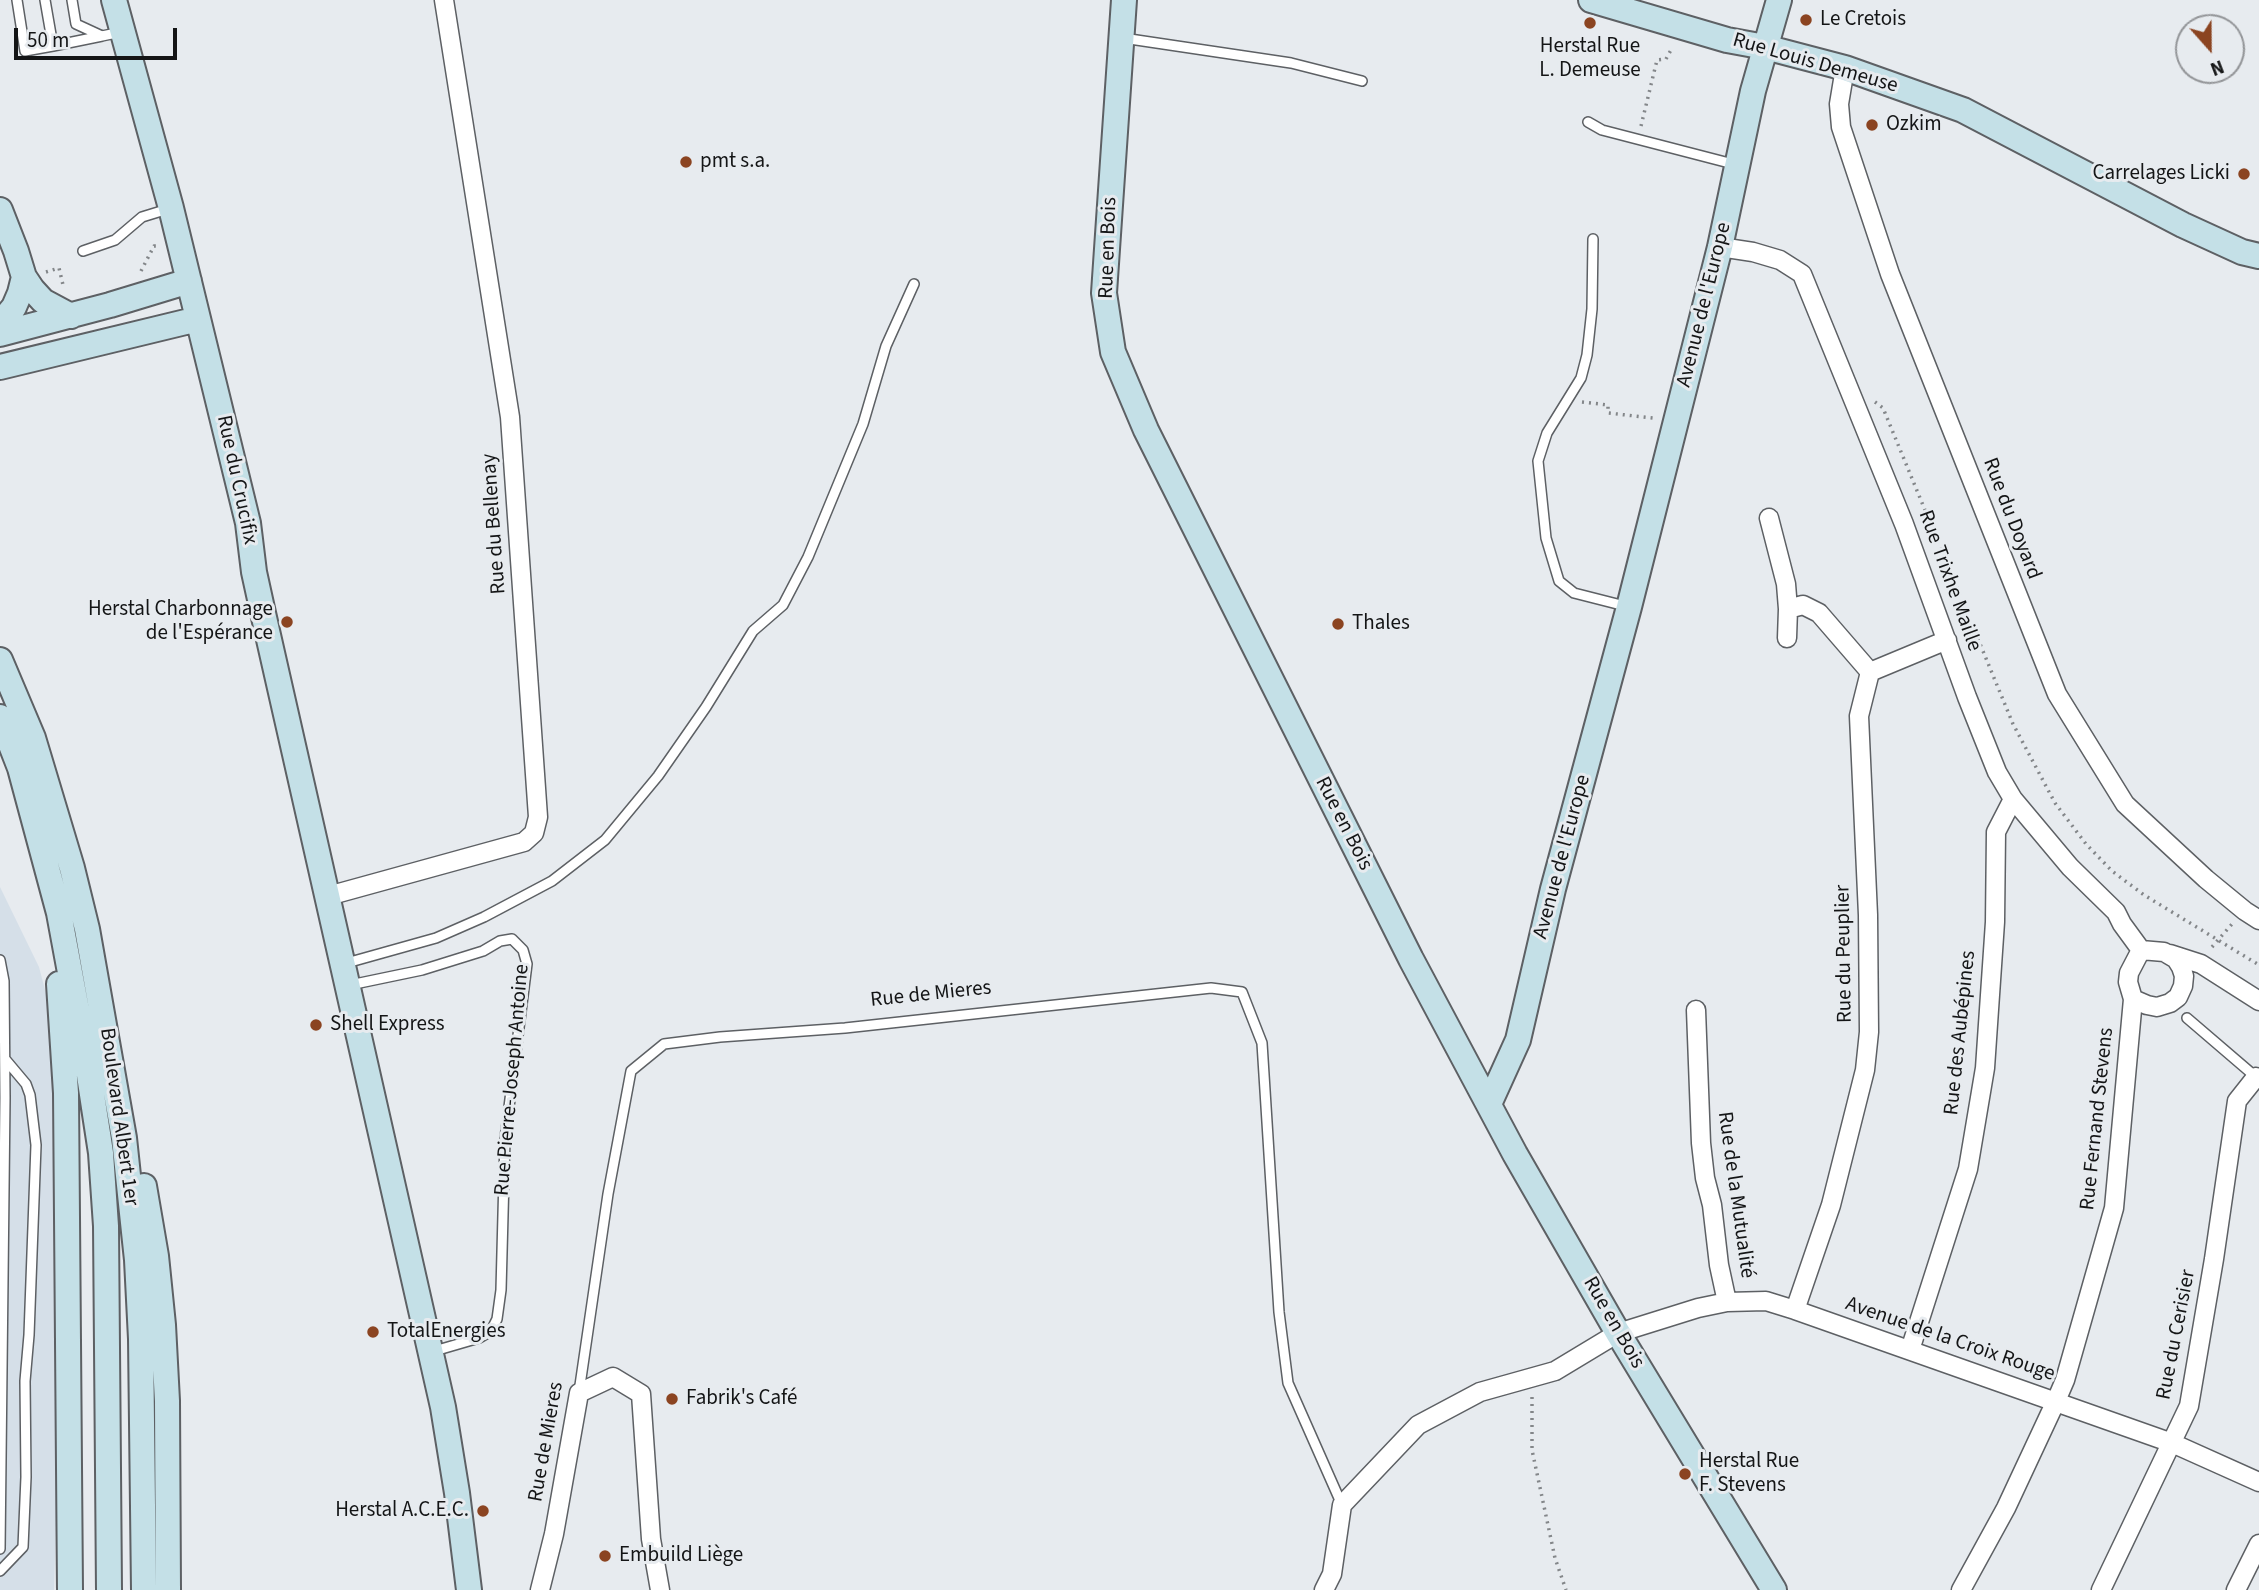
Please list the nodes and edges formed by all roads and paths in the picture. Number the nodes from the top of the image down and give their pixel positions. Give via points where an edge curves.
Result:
1 (17, 0) edge
2 (45, 0) edge
3 (72, 0) edge
4 (114, 0) edge
5 (444, 0) edge
6 (1124, 0) edge
7 (1591, 0) edge
8 (1779, 0) edge
9 (1678, 26) junction
10 (112, 34) junction
11 (1121, 38) junction
12 (52, 46) junction
13 (1765, 47) junction
14 (1845, 68) junction
15 (1362, 81) dead end
16 (1588, 122) dead end
17 (1639, 140) junction
18 (1738, 165) junction
19 (171, 208) junction
20 (0, 210) edge
21 (1593, 239) dead end
22 (179, 240) junction
23 (1720, 247) junction
24 (83, 251) dead end
25 (2259, 256) edge
26 (136, 276) dead end
27 (23, 277) junction
28 (189, 281) junction
29 (914, 284) dead end
30 (64, 289) dead end
31 (71, 316) junction
32 (198, 319) junction
33 (0, 324) edge
34 (0, 334) edge
35 (0, 367) edge
36 (1850, 390) junction
37 (1566, 400) junction
38 (1675, 421) junction
39 (1769, 518) dead end
40 (1629, 607) junction
41 (1788, 610) junction
42 (1787, 638) dead end
43 (1947, 640) junction
44 (0, 660) edge
45 (1870, 672) junction
46 (0, 717) edge
47 (0, 753) edge
48 (2013, 799) junction
49 (33, 813) junction
50 (328, 896) junction
51 (59, 913) junction
52 (2259, 920) edge
53 (2141, 950) junction
54 (2164, 952) junction
55 (0, 960) edge
56 (2259, 965) edge
57 (345, 975) junction
58 (2133, 999) junction
59 (2259, 1000) edge
60 (1696, 1010) dead end
61 (2187, 1018) dead end
62 (5, 1059) junction
63 (2257, 1078) edge
64 (116, 1091) junction
65 (2, 1098) edge
66 (1489, 1104) junction
67 (1727, 1302) junction
68 (1795, 1310) junction
69 (1618, 1333) junction
70 (1910, 1350) junction
71 (431, 1352) junction
72 (1533, 1378) junction
73 (579, 1393) junction
74 (2056, 1401) junction
75 (2172, 1443) junction
76 (2259, 1482) edge
77 (1342, 1505) junction
78 (2259, 1544) edge
79 (0, 1549) edge
80 (0, 1571) edge
81 (69, 1590) edge
82 (109, 1590) edge
83 (144, 1590) edge
84 (168, 1590) edge
85 (469, 1590) edge
86 (540, 1590) edge
87 (660, 1590) edge
88 (1324, 1590) edge
89 (1566, 1590) edge
90 (1774, 1590) edge
91 (1961, 1590) edge
92 (2101, 1590) edge
93 (2236, 1590) edge

1 - 12 lane via 25,51
2 - 12 lane
3 - 10 lane via 76,24
4 - 10 street, Rue du Crucifix
5 - 50 street, Rue du Bellenay via 510,417 538,817 534,833 524,842
6 - 11 street, Rue en Bois
7 - 9 street, Rue Louis Demeuse
8 - 13 street, Avenue de l'Europe
9 - 13 street, Rue Louis Demeuse
9 - 17 path via 1671,54 1657,60
10 - 12 lane
10 - 19 street, Rue du Crucifix
11 - 15 lane via 1291,63
11 - 66 street, Rue en Bois via 1104,293 1113,352 1146,430 1398,935
13 - 14 street, Rue Louis Demeuse
13 - 18 street, Avenue de l'Europe
14 - 25 street, Rue Louis Demeuse via 1963,110 2183,225 2242,253
14 - 52 street, Rue du Doyard via 1839,104 1841,127 1890,274 2057,694 2125,804 2206,879
16 - 17 lane
17 - 18 lane
18 - 23 street, Avenue de l'Europe
19 - 22 street, Rue du Crucifix
19 - 24 lane via 142,217 114,240
20 - 27 street
21 - 37 lane via 1587,355 1581,378
22 - 26 path via 154,246
22 - 28 street, Rue du Crucifix
23 - 36 street, Rue Trixhe Maille via 1753,252 1802,274
23 - 38 street, Avenue de l'Europe
27 - 30 path via 58,268
27 - 31 street via 43,301
27 - 33 street via 14,307
28 - 31 street
28 - 32 street, Rue du Crucifix
29 - 57 lane via 886,346 863,424 783,605 753,631 649,787 605,840 552,881 484,917
31 - 34 street
32 - 35 street
32 - 50 street, Rue du Crucifix
36 - 43 street, Rue Trixhe Maille
36 - 56 path via 1883,408 2013,724 2055,803 2112,871
37 - 38 path via 1608,405 1608,413
37 - 40 lane via 1547,433 1538,461 1546,538 1559,581 1574,593
38 - 40 street, Avenue de l'Europe
39 - 41 street
40 - 66 street, Avenue de l'Europe via 1553,888 1518,1040
41 - 42 street
41 - 45 street via 1803,605 1819,613
43 - 45 street
43 - 48 street, Rue Trixhe Maille via 1997,772
44 - 64 street, Boulevard Albert 1er via 33,738 63,838 87,929
45 - 68 street, Rue du Peuplier via 1859,716 1868,915 1865,1070 1831,1205
46 - 49 street, Boulevard Albert 1er
47 - 49 street
48 - 53 street, Rue Trixhe Maille via 2070,867 2116,912
48 - 70 street, Rue des Aubépines via 1996,832 1985,1068 1968,1169
49 - 51 street, Boulevard Albert 1er
50 - 57 street, Rue du Crucifix
51 - 81 street via 66,1093
51 - 82 street, Boulevard Albert 1er via 101,1153 106,1226
53 - 54 street
53 - 58 street via 2129,973
54 - 58 street via 2176,959 2184,976 2178,997 2157,1007
54 - 59 street via 2201,964
55 - 62 lane
57 - 71 street
57 - 71 lane, Rue Pierre-Joseph Antoine via 422,970 512,939 523,950 527,964 505,1139 497,1319 491,1331 479,1338
58 - 74 street, Rue Fernand Stevens via 2114,1208
60 - 67 street, Rue de la Mutualité via 1701,1143
61 - 63 lane
62 - 65 lane
62 - 80 lane via 30,1095 36,1145 23,1547
63 - 75 street, Rue du Cerisier via 2237,1101 2189,1406
64 - 83 street, Boulevard Albert 1er via 142,1339
64 - 84 street via 141,1169 156,1256 167,1401
65 - 79 lane
66 - 69 street, Rue en Bois
67 - 68 street, Avenue de la Croix Rouge via 1766,1301
67 - 69 street, Avenue de la Croix Rouge
68 - 70 street, Avenue de la Croix Rouge
69 - 72 street, Avenue de la Croix Rouge via 1555,1371
69 - 90 street, Rue en Bois
70 - 74 street, Avenue de la Croix Rouge
71 - 85 street via 450,1441
72 - 77 street, Avenue de la Croix Rouge via 1480,1392 1418,1425
72 - 89 path via 1532,1450
73 - 77 lane, Rue de Mieres via 631,1071 664,1044 1211,988 1242,992 1262,1043 1279,1312 1288,1383
73 - 86 street, Rue de Mieres
73 - 87 street via 613,1377 641,1394 651,1539
74 - 75 street, Avenue de la Croix Rouge
74 - 91 street, Rue Fernand Stevens
75 - 76 street, Avenue de la Croix Rouge
75 - 92 street, Rue du Cerisier
77 - 88 street via 1332,1574
78 - 93 street

